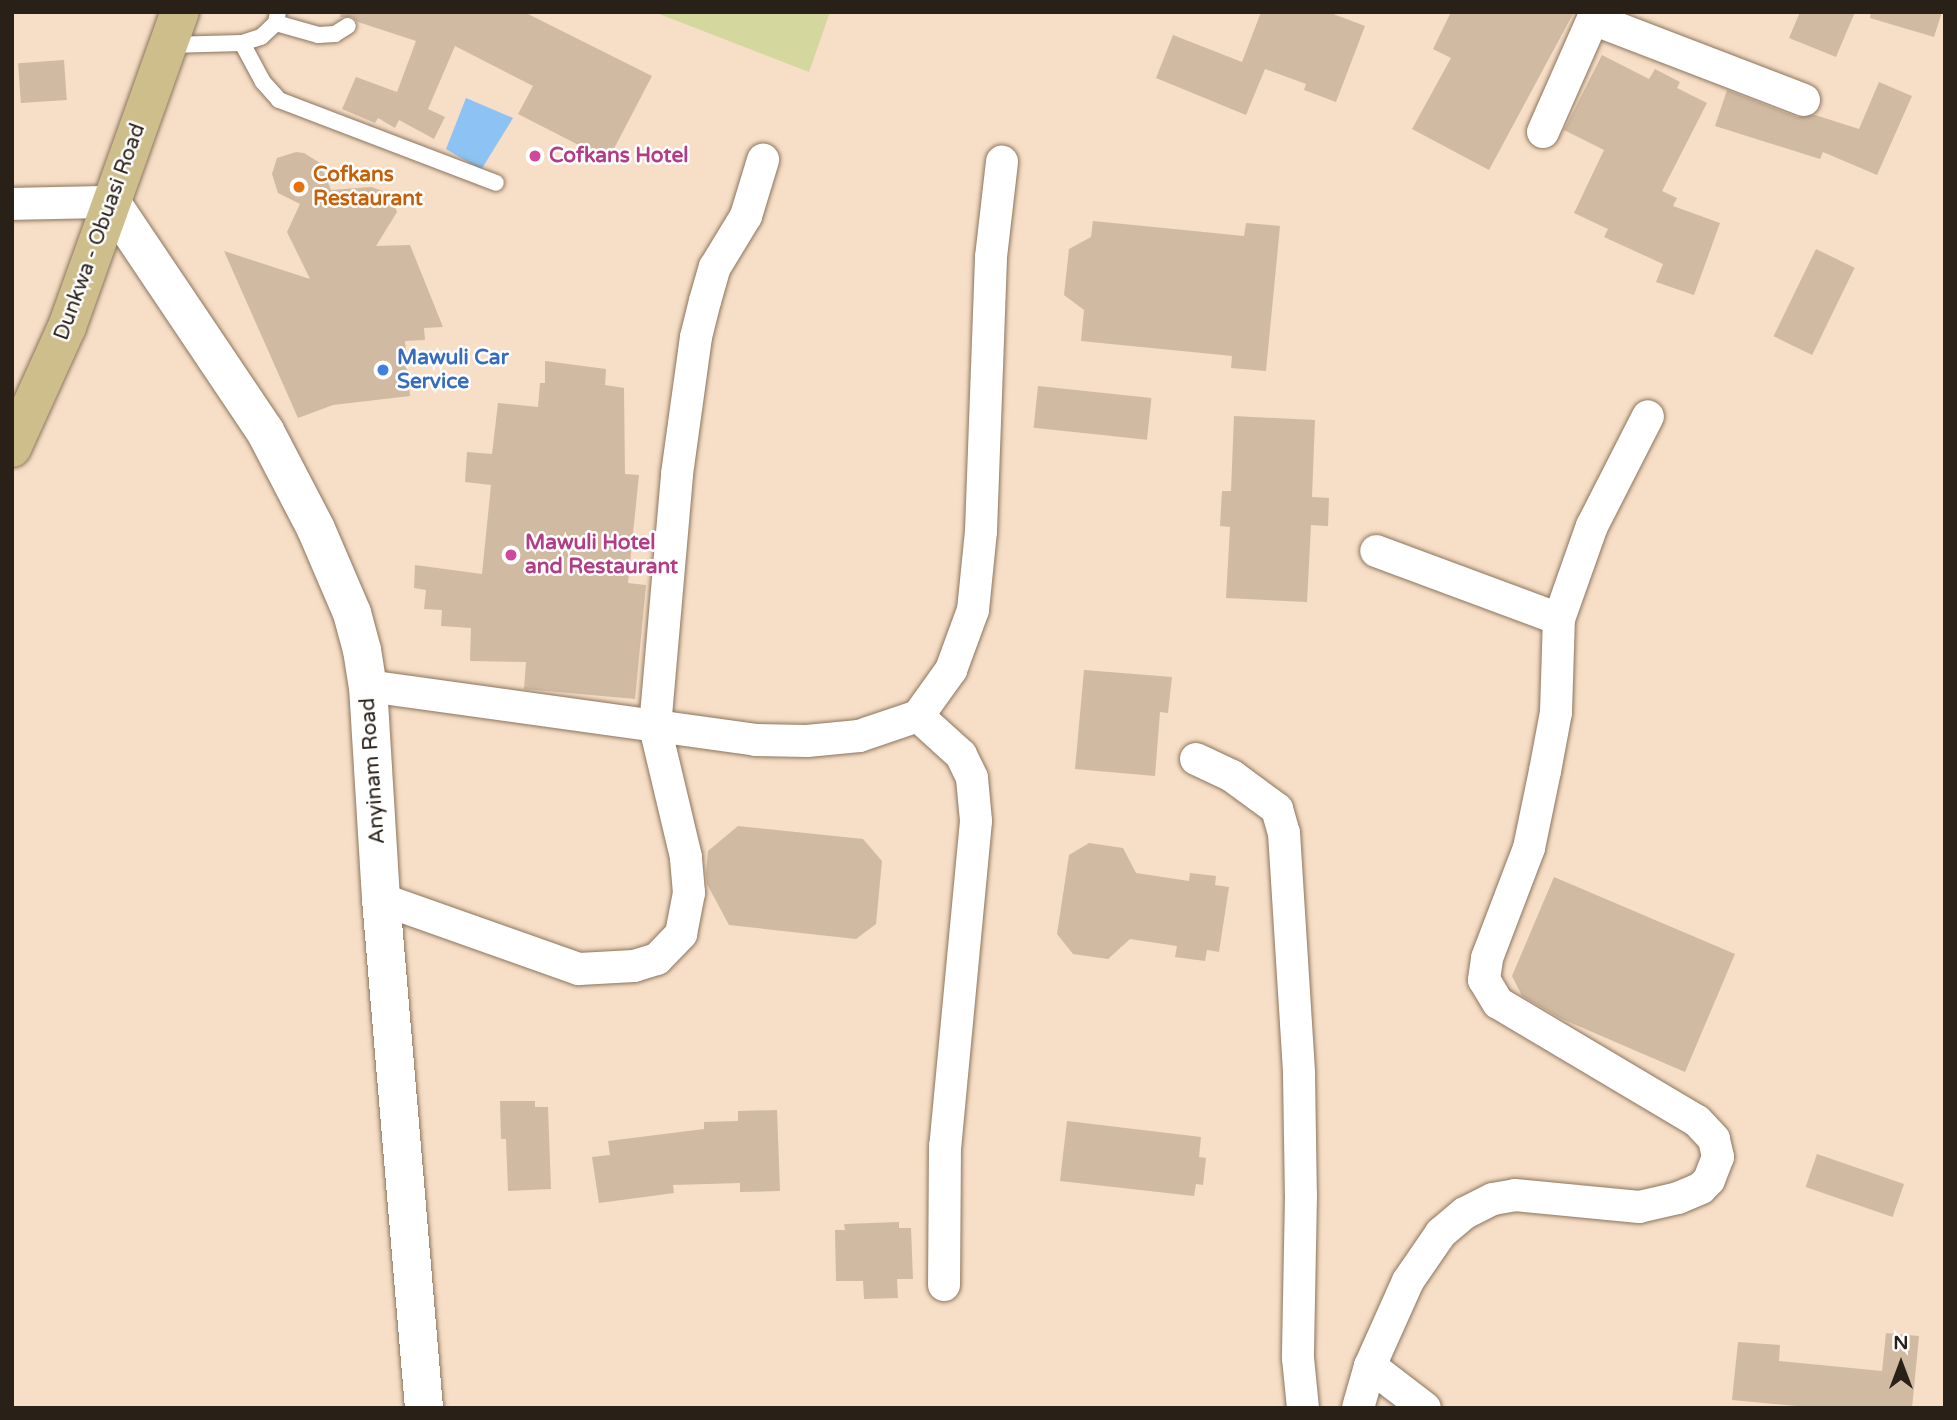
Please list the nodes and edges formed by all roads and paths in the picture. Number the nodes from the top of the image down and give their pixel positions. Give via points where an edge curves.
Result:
1 (1595, 16) edge
2 (277, 18) edge
3 (348, 26) dead end
4 (174, 29) edge
5 (242, 43) junction
6 (1804, 100) dead end
7 (1543, 132) dead end
8 (763, 160) dead end
9 (1003, 162) dead end
10 (496, 183) dead end
11 (111, 202) junction
12 (12, 204) edge
13 (1648, 416) dead end
14 (12, 449) edge
15 (1376, 551) dead end
16 (1559, 619) junction
17 (368, 686) junction
18 (918, 716) junction
19 (655, 727) junction
20 (1196, 759) dead end
21 (381, 899) junction
22 (944, 1285) dead end
23 (1370, 1366) junction
24 (424, 1408) edge
25 (1303, 1408) edge
26 (1358, 1408) edge
27 (1425, 1408) edge

1 - 6 street
1 - 7 street
2 - 3 lane via 318,36
2 - 5 lane via 261,37
4 - 5 lane
4 - 11 main road, Dunkwa - Obuasi Road
5 - 10 lane via 262,82 279,100
8 - 19 street via 746,216 715,267 696,337 677,474
9 - 18 street via 991,257 973,610 951,670
11 - 12 street
11 - 14 main road, Dunkwa - Obuasi Road via 67,327
11 - 17 street, Anyinam Road via 265,431 316,529 352,613
13 - 16 street via 1592,526
15 - 16 street
16 - 23 street via 1556,712 1545,771 1529,848 1487,958 1485,981 1498,1003 1697,1121 1718,1149 1715,1168 1701,1188 1639,1207 1515,1195 1476,1206 1426,1251
17 - 19 street
17 - 21 street, Anyinam Road
18 - 19 street via 859,736 807,741 755,740
18 - 22 street via 961,755 972,778 976,821 945,1146
19 - 21 street via 686,857 689,893 681,934 657,959 634,966 579,969
20 - 25 street via 1232,776 1277,809 1284,834 1299,1074 1298,1358
21 - 24 street, Anyinam Road
23 - 26 street
23 - 27 street

